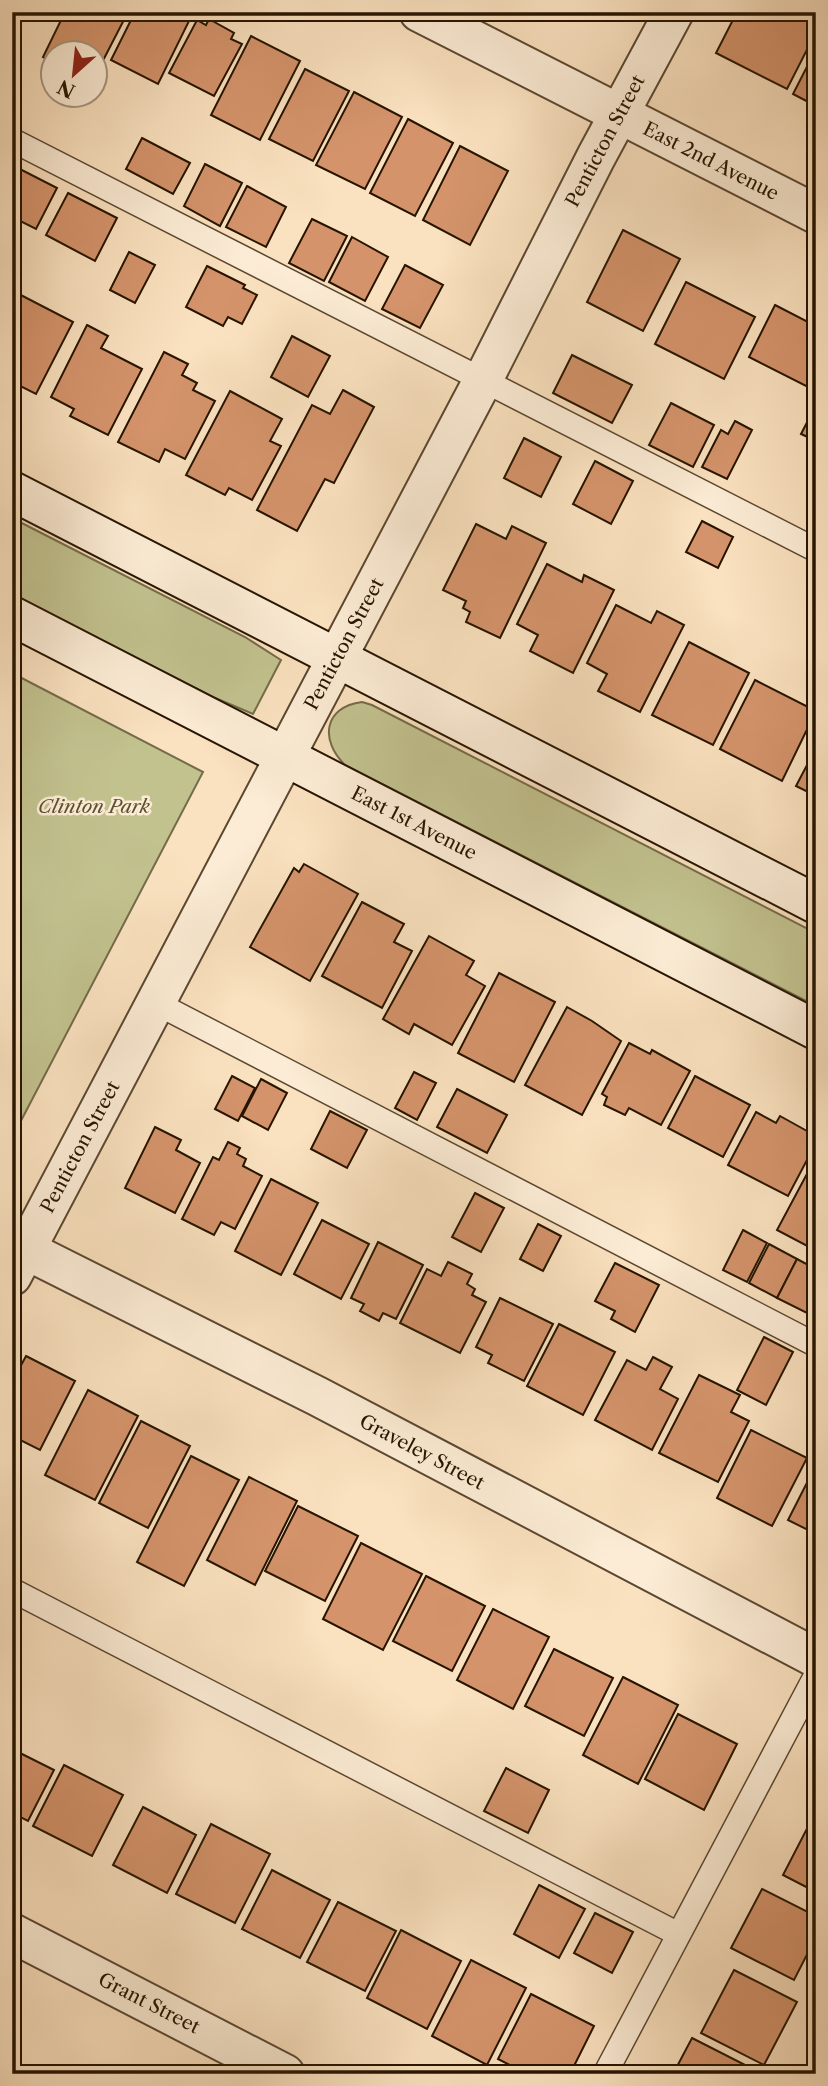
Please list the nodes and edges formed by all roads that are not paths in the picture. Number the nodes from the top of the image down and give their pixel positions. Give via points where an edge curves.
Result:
1 (419, 12) edge
2 (674, 12) edge
3 (619, 114) junction
4 (12, 140) edge
5 (816, 214) edge
6 (483, 380) junction
7 (12, 491) edge
8 (816, 550) edge
9 (12, 617) edge
10 (337, 658) junction
11 (284, 755) junction
12 (816, 904) edge
13 (156, 1003) junction
14 (816, 1030) edge
15 (19, 1263) edge
16 (816, 1345) edge
17 (12, 1590) edge
18 (816, 1658) edge
19 (816, 1675) edge
20 (12, 1933) edge
21 (678, 1934) junction
22 (285, 2074) edge
23 (605, 2074) edge

1 - 3 street, East 2nd Avenue
2 - 3 street, Penticton Street
3 - 5 street, East 2nd Avenue
3 - 6 street, Penticton Street
4 - 6 lane
6 - 8 lane
6 - 10 street, Penticton Street
7 - 10 street
9 - 11 street, East 1st Avenue
10 - 11 street, Penticton Street
10 - 12 street
11 - 13 street, Penticton Street
11 - 14 street, East 1st Avenue
13 - 15 street, Penticton Street
13 - 16 lane
15 - 18 street, Graveley Street via 317,1396
17 - 21 lane
19 - 21 lane
20 - 22 street, Grant Street
21 - 23 lane

